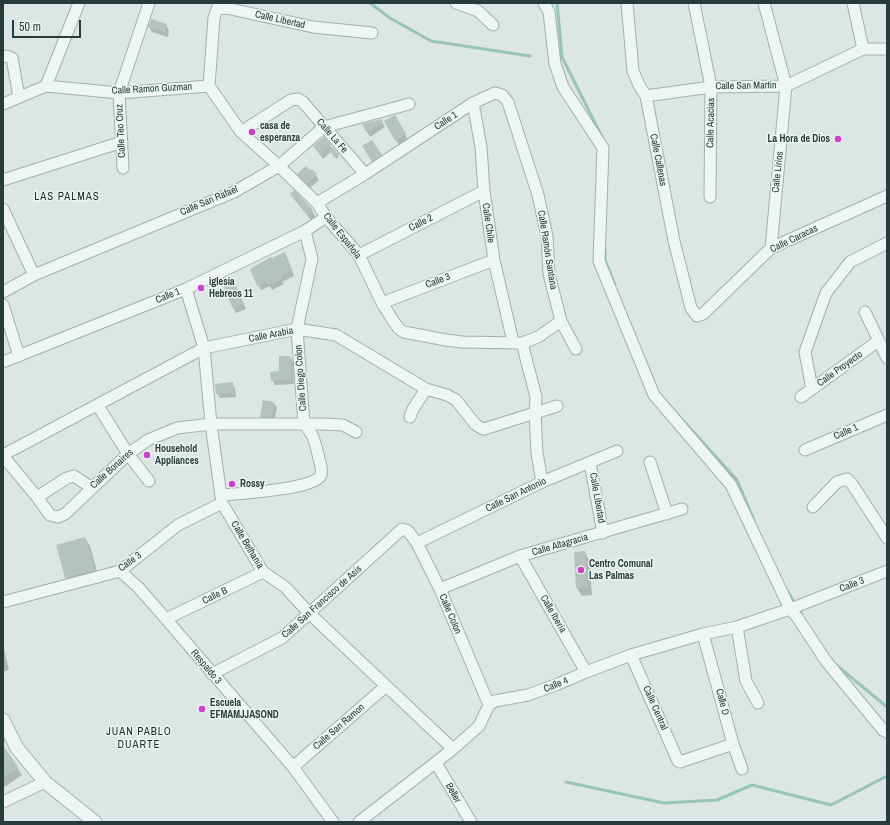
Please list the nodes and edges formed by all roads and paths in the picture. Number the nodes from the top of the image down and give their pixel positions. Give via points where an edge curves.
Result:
1 (79, 3) edge
2 (149, 3) edge
3 (456, 3) edge
4 (627, 3) edge
5 (694, 3) edge
6 (764, 3) edge
7 (853, 3) edge
8 (218, 6) edge
9 (549, 6) edge
10 (493, 25) dead end
11 (372, 33) dead end
12 (863, 49) junction
13 (887, 49) edge
14 (3, 57) edge
15 (46, 86) junction
16 (210, 86) junction
17 (786, 86) junction
18 (711, 87) junction
19 (119, 93) junction
20 (646, 96) junction
21 (19, 97) junction
22 (508, 102) joint
23 (472, 103) junction
24 (3, 104) edge
25 (408, 104) dead end
26 (324, 127) junction
27 (241, 132) junction
28 (122, 142) junction
29 (279, 166) junction
30 (123, 168) dead end
31 (365, 174) junction
32 (3, 180) edge
33 (484, 190) junction
34 (887, 196) edge
35 (710, 197) dead end
36 (317, 204) junction
37 (3, 209) edge
38 (326, 217) junction
39 (305, 231) junction
40 (887, 243) edge
41 (771, 248) junction
42 (359, 254) junction
43 (494, 260) junction
44 (34, 275) junction
45 (186, 289) junction
46 (3, 292) edge
47 (382, 303) junction
48 (3, 305) edge
49 (865, 312) dead end
50 (697, 316) joint
51 (561, 321) junction
52 (298, 329) junction
53 (878, 341) junction
54 (518, 342) junction
55 (204, 348) junction
56 (576, 349) dead end
57 (886, 355) edge
58 (19, 356) junction
59 (3, 362) edge
60 (426, 388) junction
61 (812, 389) junction
62 (801, 397) dead end
63 (98, 406) junction
64 (557, 406) dead end
65 (535, 413) junction
66 (887, 415) edge
67 (410, 417) dead end
68 (211, 424) junction
69 (304, 424) junction
70 (356, 432) dead end
71 (805, 450) dead end
72 (617, 451) dead end
73 (128, 454) junction
74 (3, 456) edge
75 (650, 462) dead end
76 (590, 463) junction
77 (322, 476) joint
78 (150, 481) dead end
79 (542, 482) junction
80 (92, 488) junction
81 (37, 497) junction
82 (221, 499) junction
83 (813, 508) dead end
84 (682, 509) dead end
85 (668, 514) junction
86 (402, 529) joint
87 (603, 533) junction
88 (887, 538) edge
89 (417, 544) junction
90 (520, 556) junction
91 (120, 571) junction
92 (887, 571) edge
93 (263, 572) junction
94 (440, 589) junction
95 (3, 602) edge
96 (790, 609) junction
97 (310, 614) junction
98 (166, 619) junction
99 (737, 627) junction
100 (703, 634) junction
101 (631, 655) junction
102 (586, 672) junction
103 (212, 674) junction
104 (386, 686) junction
105 (758, 703) dead end
106 (489, 705) junction
107 (3, 720) edge
108 (887, 732) edge
109 (733, 744) junction
110 (453, 749) junction
111 (436, 763) junction
112 (293, 767) junction
113 (742, 769) dead end
114 (45, 782) junction
115 (3, 802) edge
116 (95, 822) edge
117 (333, 822) edge
118 (359, 822) edge
119 (471, 822) edge

1 - 15 street
2 - 19 street, Calle Teo Cruz
3 - 10 street via 478,11
4 - 20 street, Calle Callenas via 633,71
5 - 18 street, Calle Acacias
6 - 17 street, Calle Lirios
7 - 12 street
8 - 11 street, Calle Libertad via 313,27
8 - 16 street, Calle Libertad via 214,18
9 - 96 street via 555,64 563,87 603,148 599,261 654,395 731,485
12 - 13 street, Calle San Martin
12 - 17 street, Calle San Martin
14 - 21 street via 12,58
15 - 19 street, Calle Ramon Guzman
15 - 21 street, Calle Ramon Guzman
16 - 19 street, Calle Ramon Guzman
16 - 27 street, Calle Española
17 - 18 street, Calle San Martin
17 - 41 street, Calle Lirios
18 - 20 street, Calle San Martin
18 - 35 street, Calle Acacias
19 - 28 street, Calle Teo Cruz
20 - 50 street, Calle Callenas via 674,241 691,308
21 - 24 street, Calle Ramon Guzman
22 - 23 street, Calle 1 via 502,94 495,94
22 - 51 street, Calle Ramón Santana via 538,195 547,236 550,274
23 - 31 street, Calle 1
23 - 33 street, Calle Chile via 481,147
25 - 26 street, Calle San Rafael
26 - 27 street, Calle La Fe via 298,99 291,100
26 - 29 street, Calle San Rafael
26 - 31 street, Calle La Fe
27 - 29 street, Calle Española
28 - 30 street, Calle Teo Cruz
28 - 32 street
29 - 36 street, Calle Española
29 - 44 street, Calle San Rafael via 234,192
31 - 36 street, Calle 1
33 - 42 street, Calle 2
33 - 43 street, Calle Chile
34 - 41 street, Calle Caracas
36 - 38 street, Calle Española
37 - 44 street
38 - 39 street, Calle 1
38 - 42 street, Calle Española
39 - 45 street, Calle 1
39 - 52 street, Calle Diego Colon via 312,259
40 - 61 street via 850,262 826,293 805,352
41 - 50 street, Calle Caracas via 704,314
42 - 47 street, Calle Española
43 - 47 street, Calle 3
43 - 54 street, Calle Chile
44 - 46 street, Calle San Rafael
45 - 55 street, Calle Bethania
45 - 58 street, Calle 1
47 - 54 street, Calle Española via 399,330 404,332 462,342
48 - 58 street
49 - 53 street
51 - 54 street via 538,337
51 - 56 street, Calle Ramón Santana
52 - 55 street, Calle Arabia
52 - 60 street, Calle Arabia via 336,335
52 - 69 street, Calle Diego Colon
53 - 57 street
53 - 61 street, Calle Proyecto
54 - 65 street, Calle Chile via 536,397
55 - 63 street, Calle Arabia
55 - 68 street, Calle Bethania
58 - 59 street, Calle 1
60 - 65 street, Calle Arabia via 456,400 480,428
60 - 67 street
61 - 62 street, Calle Proyecto
63 - 73 street
63 - 74 street, Calle Arabia
64 - 65 street, Calle Arabia
65 - 79 street, Calle Chile via 537,453
66 - 71 street, Calle 1
68 - 69 street, Calle Bonaires
68 - 73 street, Calle Bonaires via 177,428 148,440
68 - 82 street, Calle Bethania
69 - 70 street, Calle Bonaires via 343,425
69 - 77 street, Calle Diego Colon via 312,433
72 - 76 street, Calle San Antonio
73 - 78 street
73 - 80 street, Calle Bonaires
74 - 81 street, Calle Bonaires
75 - 85 street
76 - 79 street, Calle San Antonio
76 - 87 street, Calle Libertad
77 - 82 street, Calle 3 via 317,481 282,489
79 - 89 street, Calle San Antonio
80 - 81 street via 74,476 66,478
80 - 81 street, Calle Bonaires via 58,517 50,515
82 - 91 street, Calle 3 via 178,524
82 - 93 street, Calle Bethania
83 - 88 street via 838,482 847,479
84 - 85 street, Calle Altagracia
85 - 87 street, Calle Altagracia
86 - 89 street, Calle Colon via 408,531
86 - 97 street, Calle San Francisco de Asis
87 - 90 street, Calle Altagracia
89 - 94 street, Calle Colon
90 - 94 street, Calle Altagracia
90 - 102 street, Calle Iberia
91 - 95 street, Calle 3
91 - 98 street, Respaldo 3
92 - 96 street, Calle 3
93 - 97 street, Calle Bethania via 286,587
93 - 98 street, Calle B
94 - 106 street, Calle Colon
96 - 99 street, Calle 4
96 - 108 street via 826,661
97 - 103 street, Calle San Francisco de Asis via 282,638
97 - 104 street, Calle Bethania
98 - 103 street, Respaldo 3
99 - 100 street, Calle 4
99 - 105 street via 746,681
100 - 101 street, Calle 4
100 - 109 street, Calle D
101 - 102 street, Calle 4
101 - 109 street, Calle Central via 678,761
102 - 106 street, Calle 4 via 534,693 495,701
103 - 112 street, Respaldo 3
104 - 110 street, Calle Bethania
104 - 112 street, Calle San Ramon
106 - 110 street via 479,726
107 - 114 street via 17,748
109 - 113 street, Calle D
110 - 111 street
111 - 118 street
111 - 119 street, Beller
112 - 117 street, Respaldo 3
114 - 115 street
114 - 116 street

